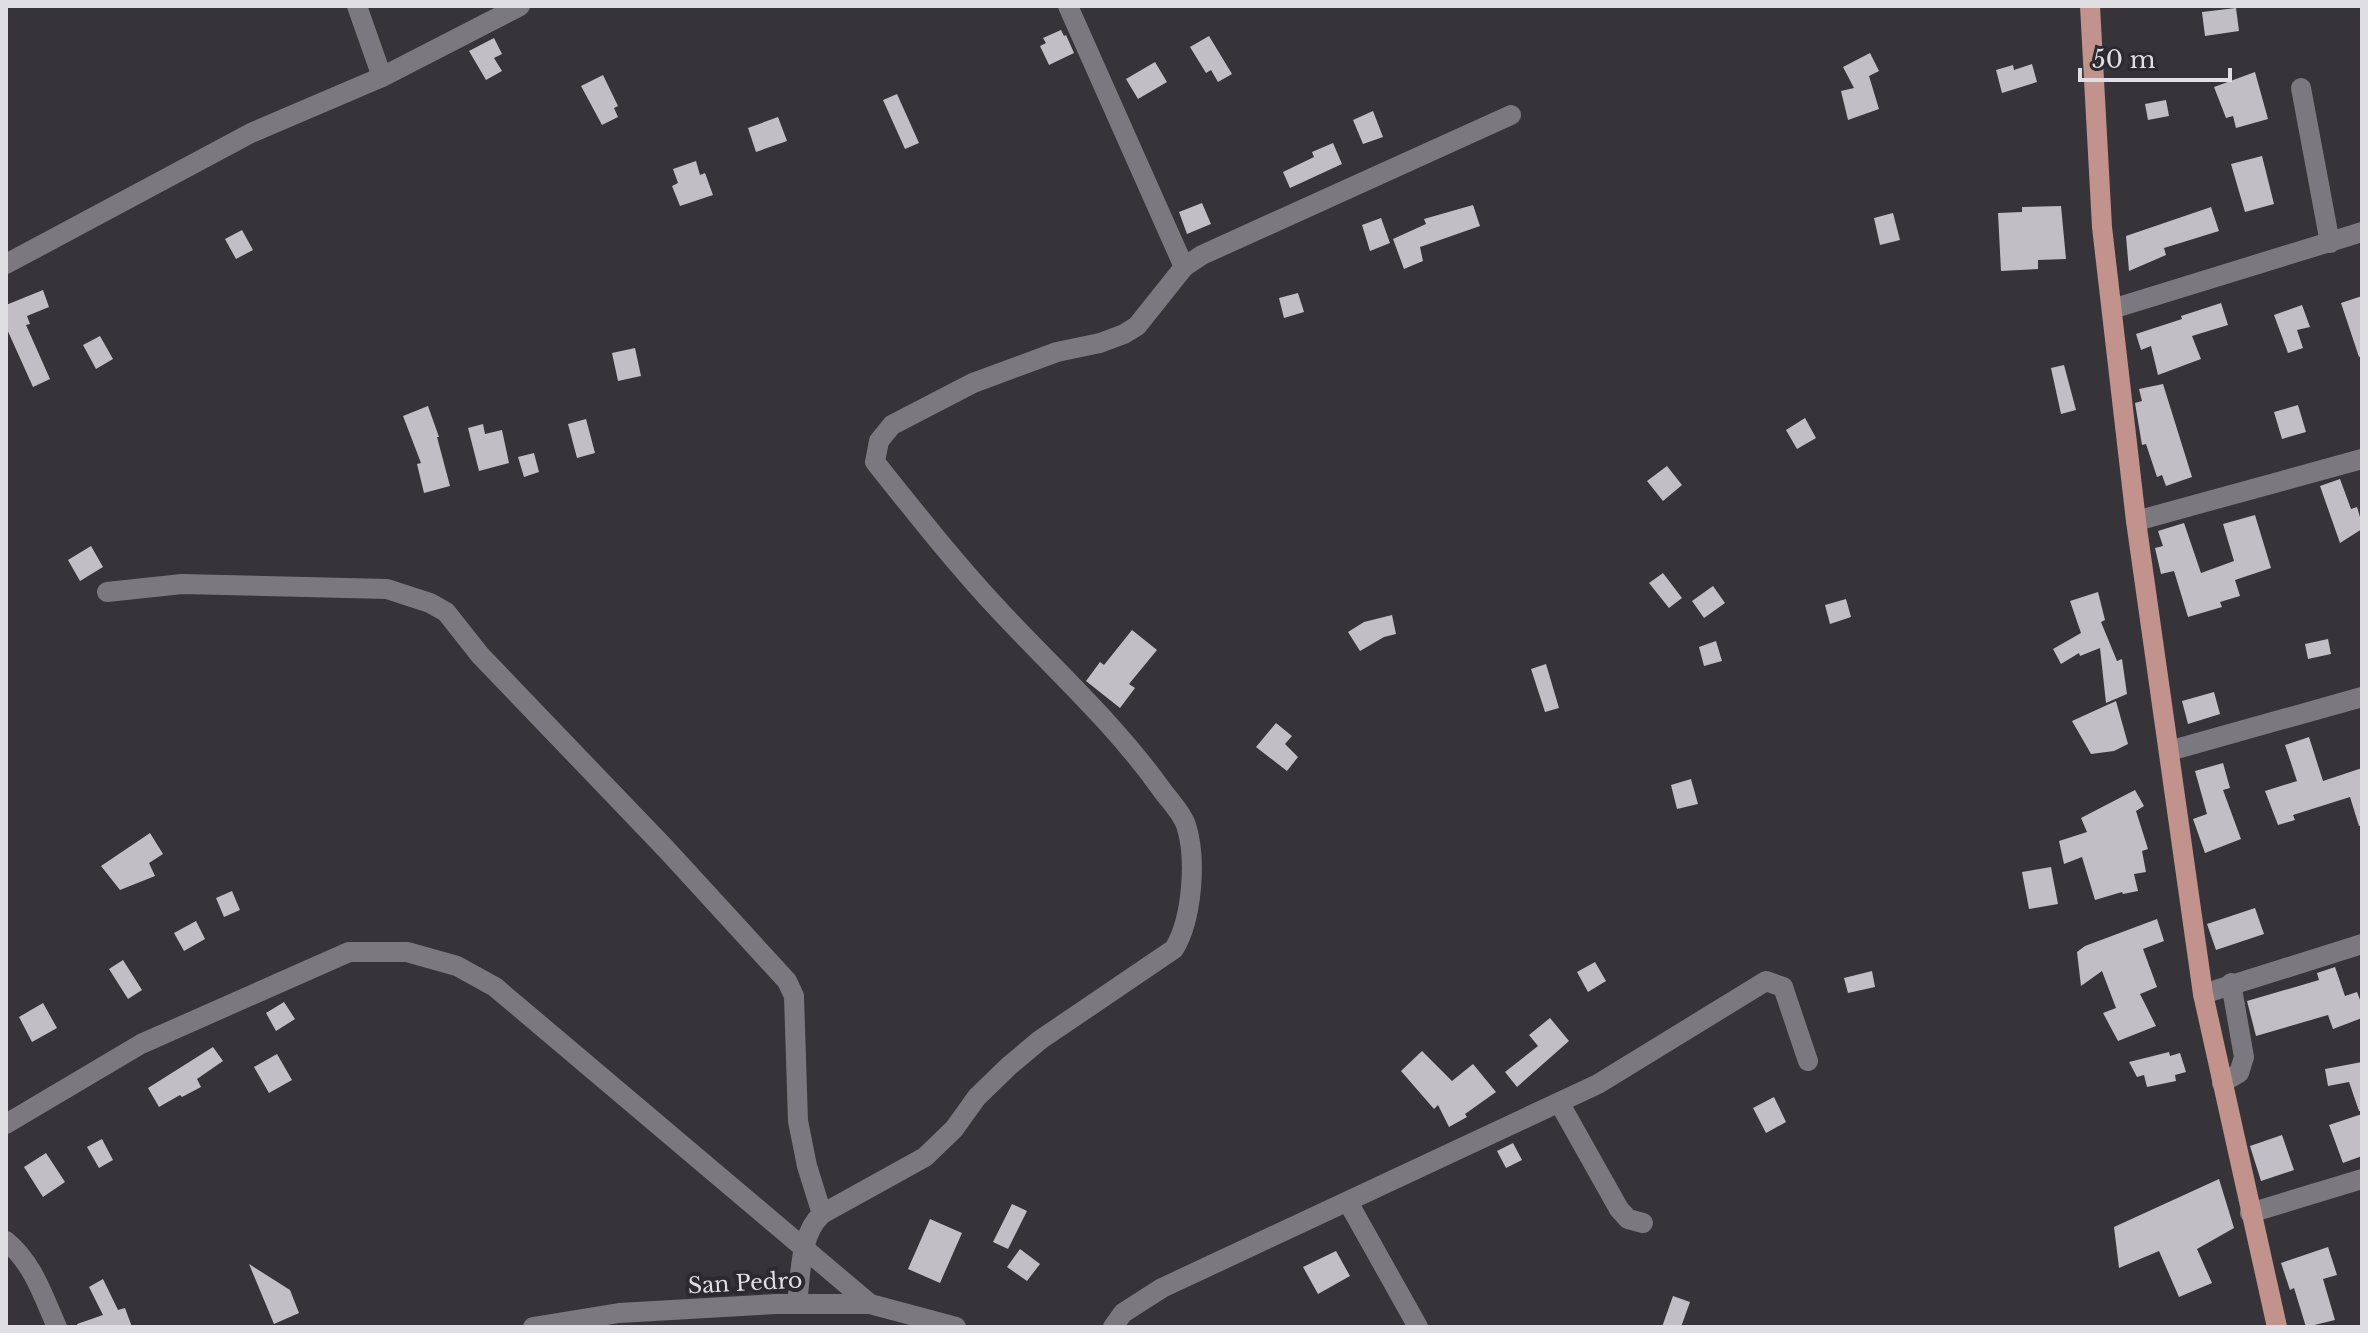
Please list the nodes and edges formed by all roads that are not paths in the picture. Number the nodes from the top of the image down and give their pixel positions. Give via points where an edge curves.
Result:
1 (357, 6) edge
2 (520, 6) edge
3 (1068, 6) edge
4 (2090, 6) edge
5 (382, 77) junction
6 (2301, 88) dead end
7 (1511, 115) dead end
8 (2362, 232) edge
9 (2330, 243) junction
10 (6, 264) edge
11 (1184, 267) junction
12 (2112, 309) junction
13 (2362, 459) edge
14 (2136, 521) junction
15 (107, 592) dead end
16 (2362, 697) edge
17 (2169, 751) junction
18 (2362, 944) edge
19 (2231, 983) junction
20 (2203, 994) junction
21 (1808, 1061) dead end
22 (2222, 1083) junction
23 (1560, 1104) junction
24 (6, 1124) edge
25 (2362, 1179) edge
26 (1348, 1202) junction
27 (2250, 1213) junction
28 (822, 1214) junction
29 (1643, 1223) dead end
30 (6, 1241) edge
31 (804, 1251) junction
32 (797, 1304) junction
33 (870, 1304) junction
34 (688, 1318) edge
35 (57, 1327) edge
36 (533, 1327) edge
37 (956, 1327) edge
38 (1113, 1327) edge
39 (1418, 1327) edge
40 (2277, 1327) edge

1 - 5 street
2 - 5 street
3 - 11 street
4 - 12 main road via 2102,227
5 - 10 street via 251,133
6 - 9 street
7 - 11 street
8 - 9 street
9 - 12 street
11 - 28 street via 1137,326 973,383 892,425 879,441 875,462 1000,610 1144,765 1186,824 1191,894 1183,935 1174,949 1009,1066 925,1157
12 - 14 main road
13 - 14 street
14 - 17 main road
15 - 28 street via 182,584 387,589 446,612 480,655 787,981 794,996 798,1121
16 - 17 street
17 - 20 main road
18 - 19 street
19 - 20 street
19 - 22 street via 2244,1057 2239,1073
20 - 22 main road
21 - 23 street via 1783,987 1766,981
22 - 27 main road
23 - 26 street
23 - 29 street via 1619,1209 1628,1219
24 - 31 street via 141,1044 349,952 407,952 457,966 495,987
25 - 27 street
26 - 38 street via 1162,1288 1123,1313
26 - 39 street
27 - 40 main road
28 - 31 street via 813,1222
30 - 35 street via 31,1269
31 - 32 street
31 - 33 street
32 - 33 street, San Pedro
32 - 34 street, San Pedro
33 - 37 street, San Pedro
34 - 36 street, San Pedro via 619,1313

